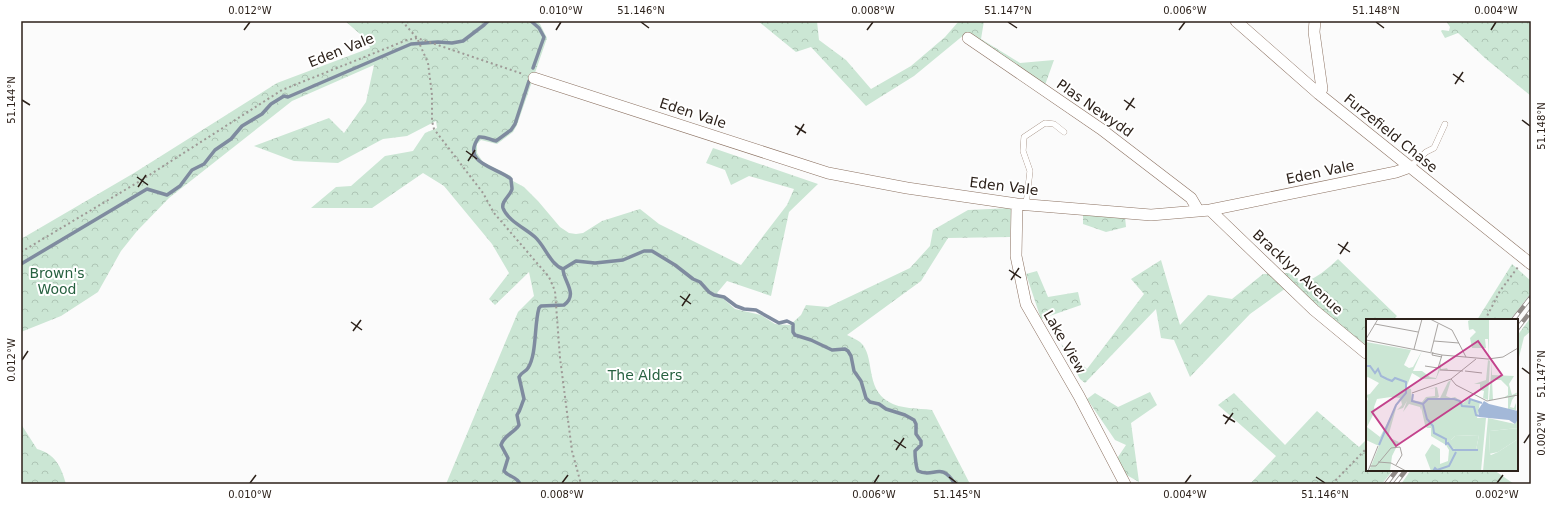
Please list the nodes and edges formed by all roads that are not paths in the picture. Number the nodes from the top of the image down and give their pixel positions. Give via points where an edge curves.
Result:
1 (1236, 21) edge
2 (1315, 21) edge
3 (968, 38) dead end
4 (534, 78) road end
5 (1319, 94) junction
6 (1445, 124) dead end
7 (1064, 132) dead end
8 (1410, 167) junction
9 (1021, 205) junction
10 (1198, 210) junction
11 (1210, 210) junction
12 (1528, 262) edge
13 (1366, 353) edge
14 (1125, 484) edge

1 - 5 street, Furzefield Chase
2 - 5 street via 1314,32 1322,89
3 - 10 street, Plas Newydd via 1101,129 1192,198
4 - 9 street, Eden Vale via 828,173
5 - 8 street, Furzefield Chase
6 - 8 lane via 1434,148
7 - 9 lane via 1054,124 1044,123 1024,137 1024,151 1030,171
8 - 11 street, Eden Vale
8 - 12 street, Furzefield Chase
9 - 10 street, Eden Vale via 1151,215
9 - 14 street, Lake View via 1016,256 1026,304 1079,396
10 - 11 street, Eden Vale
11 - 13 street, Bracklyn Avenue via 1314,310

